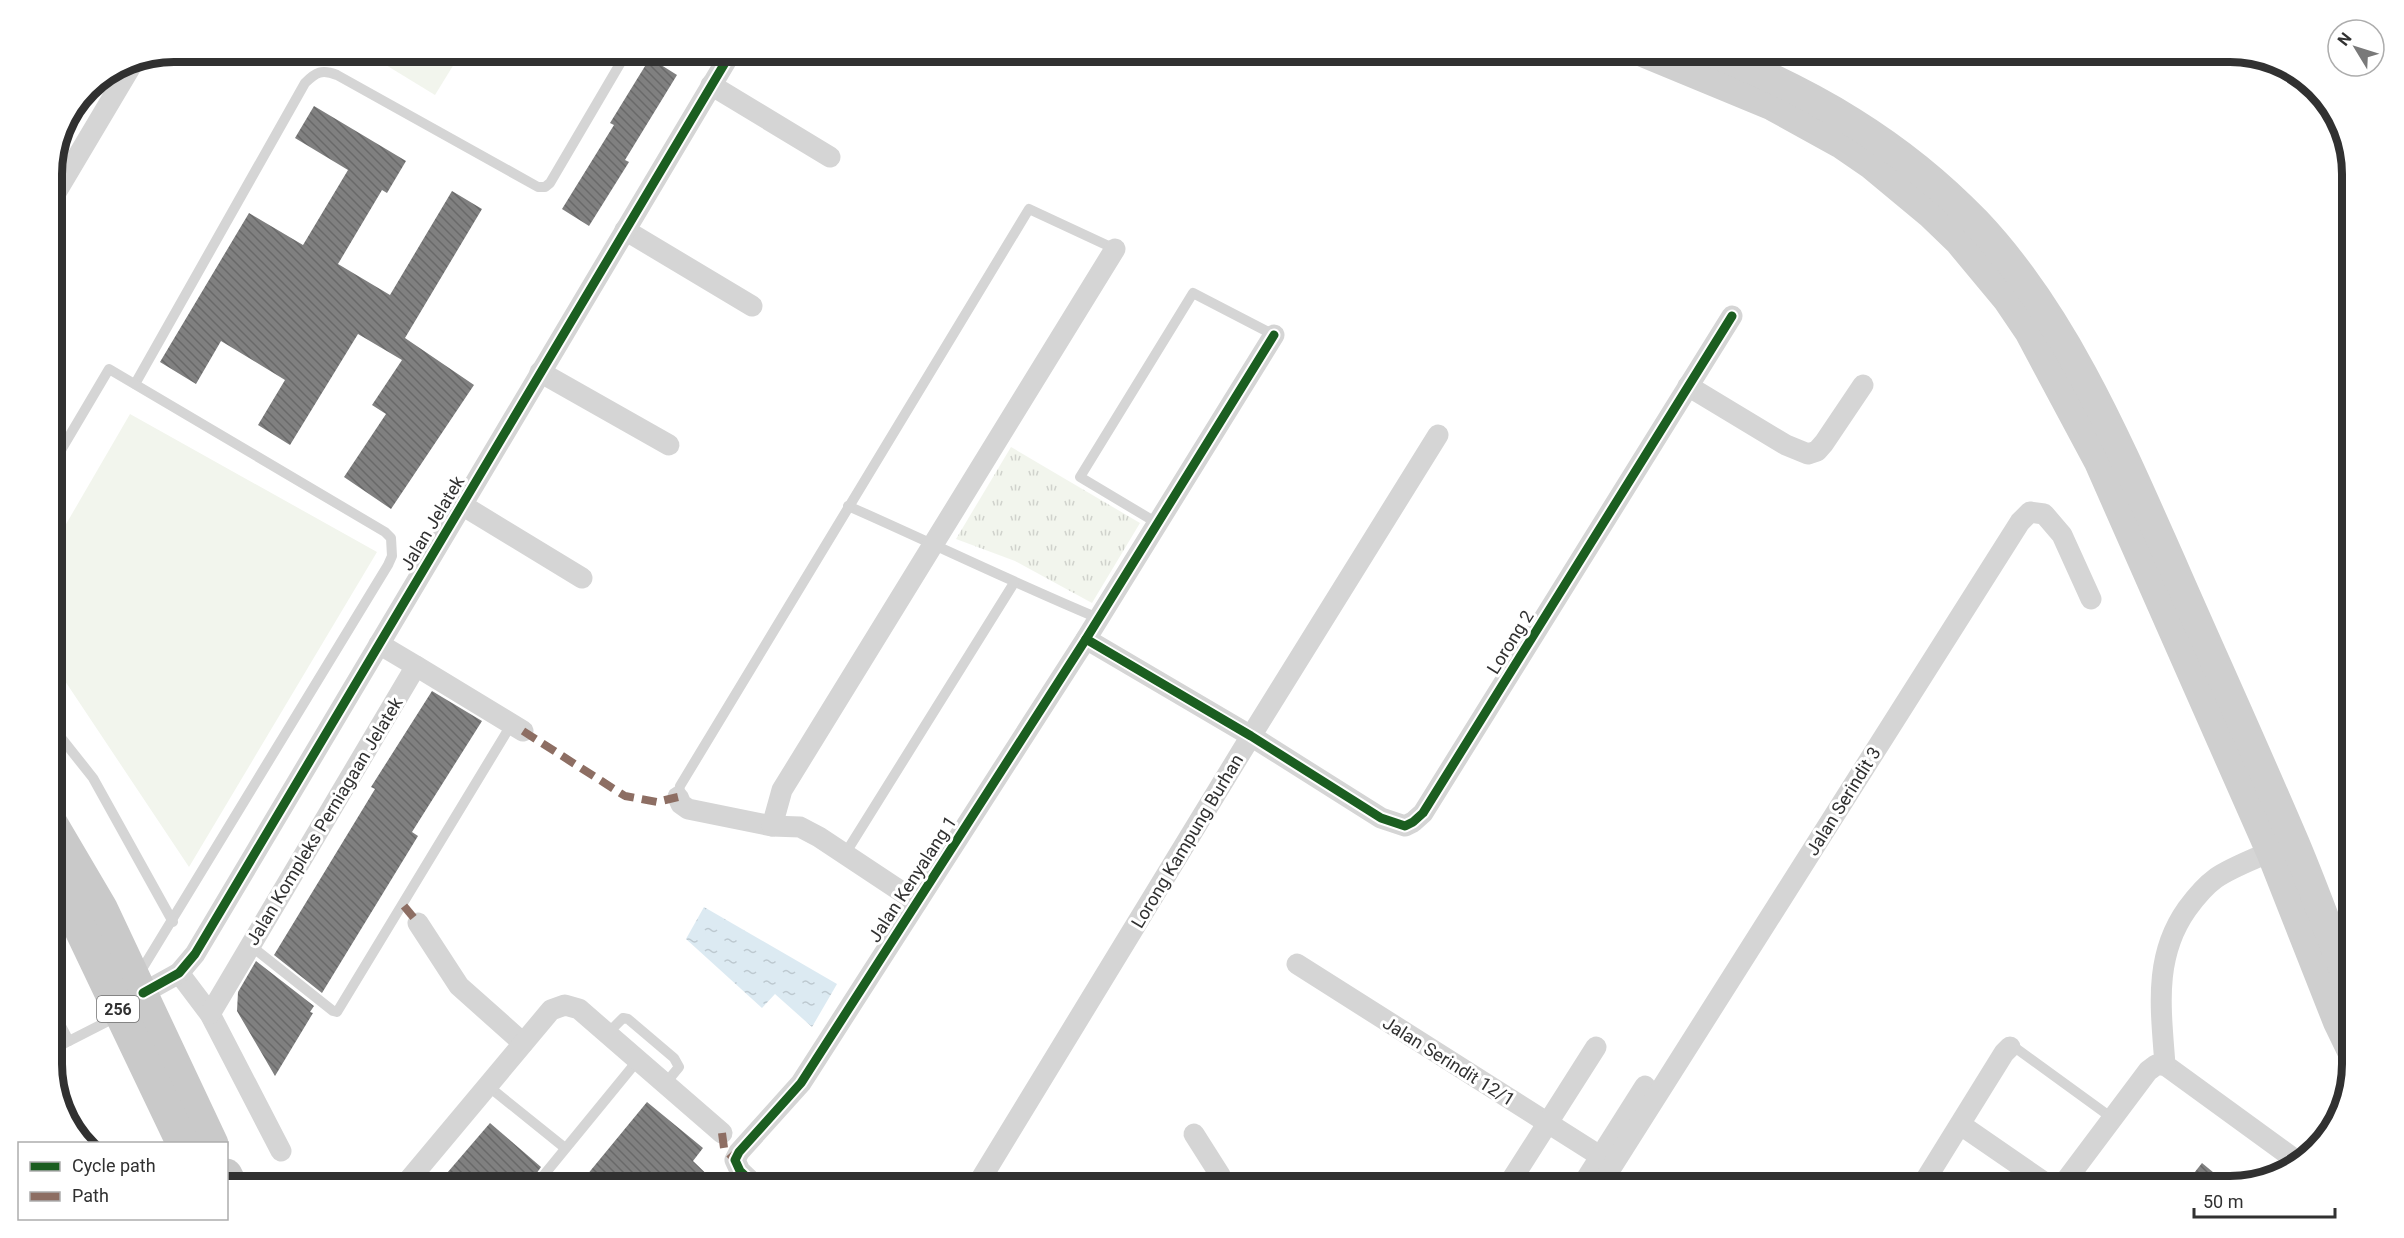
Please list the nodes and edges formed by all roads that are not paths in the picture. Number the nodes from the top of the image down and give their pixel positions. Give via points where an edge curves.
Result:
1 (621, 62) edge
2 (725, 62) edge
3 (1667, 62) edge
4 (1735, 62) edge
5 (128, 71) edge
6 (711, 86) junction
7 (830, 157) dead end
8 (62, 182) edge
9 (625, 230) junction
10 (1115, 249) joint
11 (752, 306) dead end
12 (1732, 316) dead end
13 (1274, 335) joint
14 (540, 372) junction
15 (135, 384) junction
16 (1863, 385) dead end
17 (1688, 386) junction
18 (1438, 435) dead end
19 (669, 445) dead end
20 (62, 448) edge
21 (462, 505) junction
22 (848, 506) junction
23 (1157, 524) junction
24 (934, 544) junction
25 (582, 578) dead end
26 (1014, 583) junction
27 (2091, 599) dead end
28 (1102, 613) junction
29 (1086, 639) junction
30 (379, 644) junction
31 (416, 666) junction
32 (517, 728) joint
33 (1251, 736) junction
34 (62, 738) edge
35 (678, 797) joint
36 (772, 826) junction
37 (62, 842) edge
38 (2282, 846) junction
39 (845, 854) junction
40 (62, 895) edge
41 (917, 902) junction
42 (173, 922) junction
43 (418, 923) dead end
44 (251, 946) junction
45 (1297, 964) dead end
46 (2342, 969) edge
47 (178, 973) junction
48 (133, 996) junction
49 (210, 1014) junction
50 (62, 1028) edge
51 (2342, 1028) edge
52 (608, 1033) junction
53 (69, 1041) junction
54 (523, 1043) junction
55 (62, 1045) edge
56 (1596, 1047) dead end
57 (2010, 1047) joint
58 (638, 1060) junction
59 (2165, 1065) junction
60 (665, 1084) junction
61 (488, 1086) junction
62 (1645, 1086) dead end
63 (2112, 1118) junction
64 (1547, 1123) junction
65 (1960, 1125) junction
66 (722, 1133) dead end
67 (1194, 1134) dead end
68 (183, 1142) edge
69 (211, 1142) edge
70 (565, 1148) junction
71 (281, 1151) dead end
72 (1600, 1156) junction
73 (2293, 1158) edge
74 (413, 1176) edge
75 (543, 1176) edge
76 (745, 1176) edge
77 (983, 1176) edge
78 (1220, 1176) edge
79 (1514, 1176) edge
80 (1588, 1176) edge
81 (1606, 1176) edge
82 (1928, 1176) edge
83 (2035, 1176) edge
84 (2069, 1176) edge

1 - 15 lane via 545,187 530,184 337,75 315,73 305,83
2 - 6 street, Jalan Jelatek
3 - 38 main road via 1773,106 1872,165 1959,241 2008,300 2029,331 2099,462
4 - 38 main road via 1820,101 1918,168 1970,216 2051,317 2122,452
5 - 8 street
6 - 7 street
6 - 9 street, Jalan Jelatek
9 - 11 street
9 - 14 street, Jalan Jelatek
10 - 22 lane via 1029,209
10 - 24 street
12 - 17 street, Lorong 2
13 - 23 street, Jalan Kenyalang 1
13 - 23 lane via 1193,293 1080,477
14 - 19 street
14 - 21 street, Jalan Jelatek
15 - 20 lane via 109,369
15 - 42 lane via 385,532 393,547 388,565
16 - 17 street via 1824,443 1808,454 1786,445
17 - 33 street, Lorong 2 via 1423,813 1413,822 1405,826 1381,818
18 - 33 street, Lorong Kampung Burhan
21 - 25 street
21 - 30 street, Jalan Jelatek
22 - 24 lane
22 - 35 lane via 680,786
23 - 28 street, Jalan Kenyalang 1
24 - 26 lane
24 - 36 street via 782,790
26 - 28 lane
26 - 39 lane
27 - 81 street, Jalan Serindit 3 via 2062,535 2044,514 2030,512
28 - 29 street, Jalan Kenyalang 1
29 - 33 street, Lorong 2
29 - 41 street, Jalan Kenyalang 1
30 - 31 street
30 - 47 street, Jalan Jelatek via 195,954
31 - 32 street
31 - 44 street, Jalan Kompleks Perniagaan Jelatek
32 - 44 lane via 340,1010 333,1011
33 - 77 street, Lorong Kampung Burhan
34 - 42 lane via 93,778
35 - 36 street via 688,809
36 - 39 street via 800,827
37 - 48 main road, 256 via 101,908
38 - 46 main road
38 - 51 main road via 2325,990
38 - 59 street via 2216,878 2191,903 2173,933 2160,984
39 - 41 street
40 - 48 main road, 256 via 78,924
41 - 76 street, Jalan Kenyalang 1 via 801,1083 739,1152 735,1160
42 - 48 lane
43 - 54 street via 459,986
44 - 49 street, Jalan Kompleks Perniagaan Jelatek
45 - 64 street, Jalan Serindit 12/1
47 - 48 street, Jalan Jelatek
47 - 49 street
48 - 53 lane
48 - 68 main road, 256
48 - 69 main road, 256
49 - 71 street
50 - 53 lane
52 - 54 street via 579,1009 565,1005 551,1010
52 - 58 street
52 - 60 lane via 623,1018 628,1019 674,1058 679,1067
53 - 55 lane
54 - 61 street
56 - 64 street
57 - 63 lane
57 - 65 street
58 - 60 street
58 - 70 lane
59 - 63 street via 2148,1071
59 - 73 street
60 - 66 street
61 - 70 lane
61 - 74 street
62 - 72 street
63 - 84 street
64 - 72 street, Jalan Serindit 12/1
64 - 79 street
65 - 82 street
65 - 83 street
67 - 78 street
70 - 75 lane
72 - 80 street

